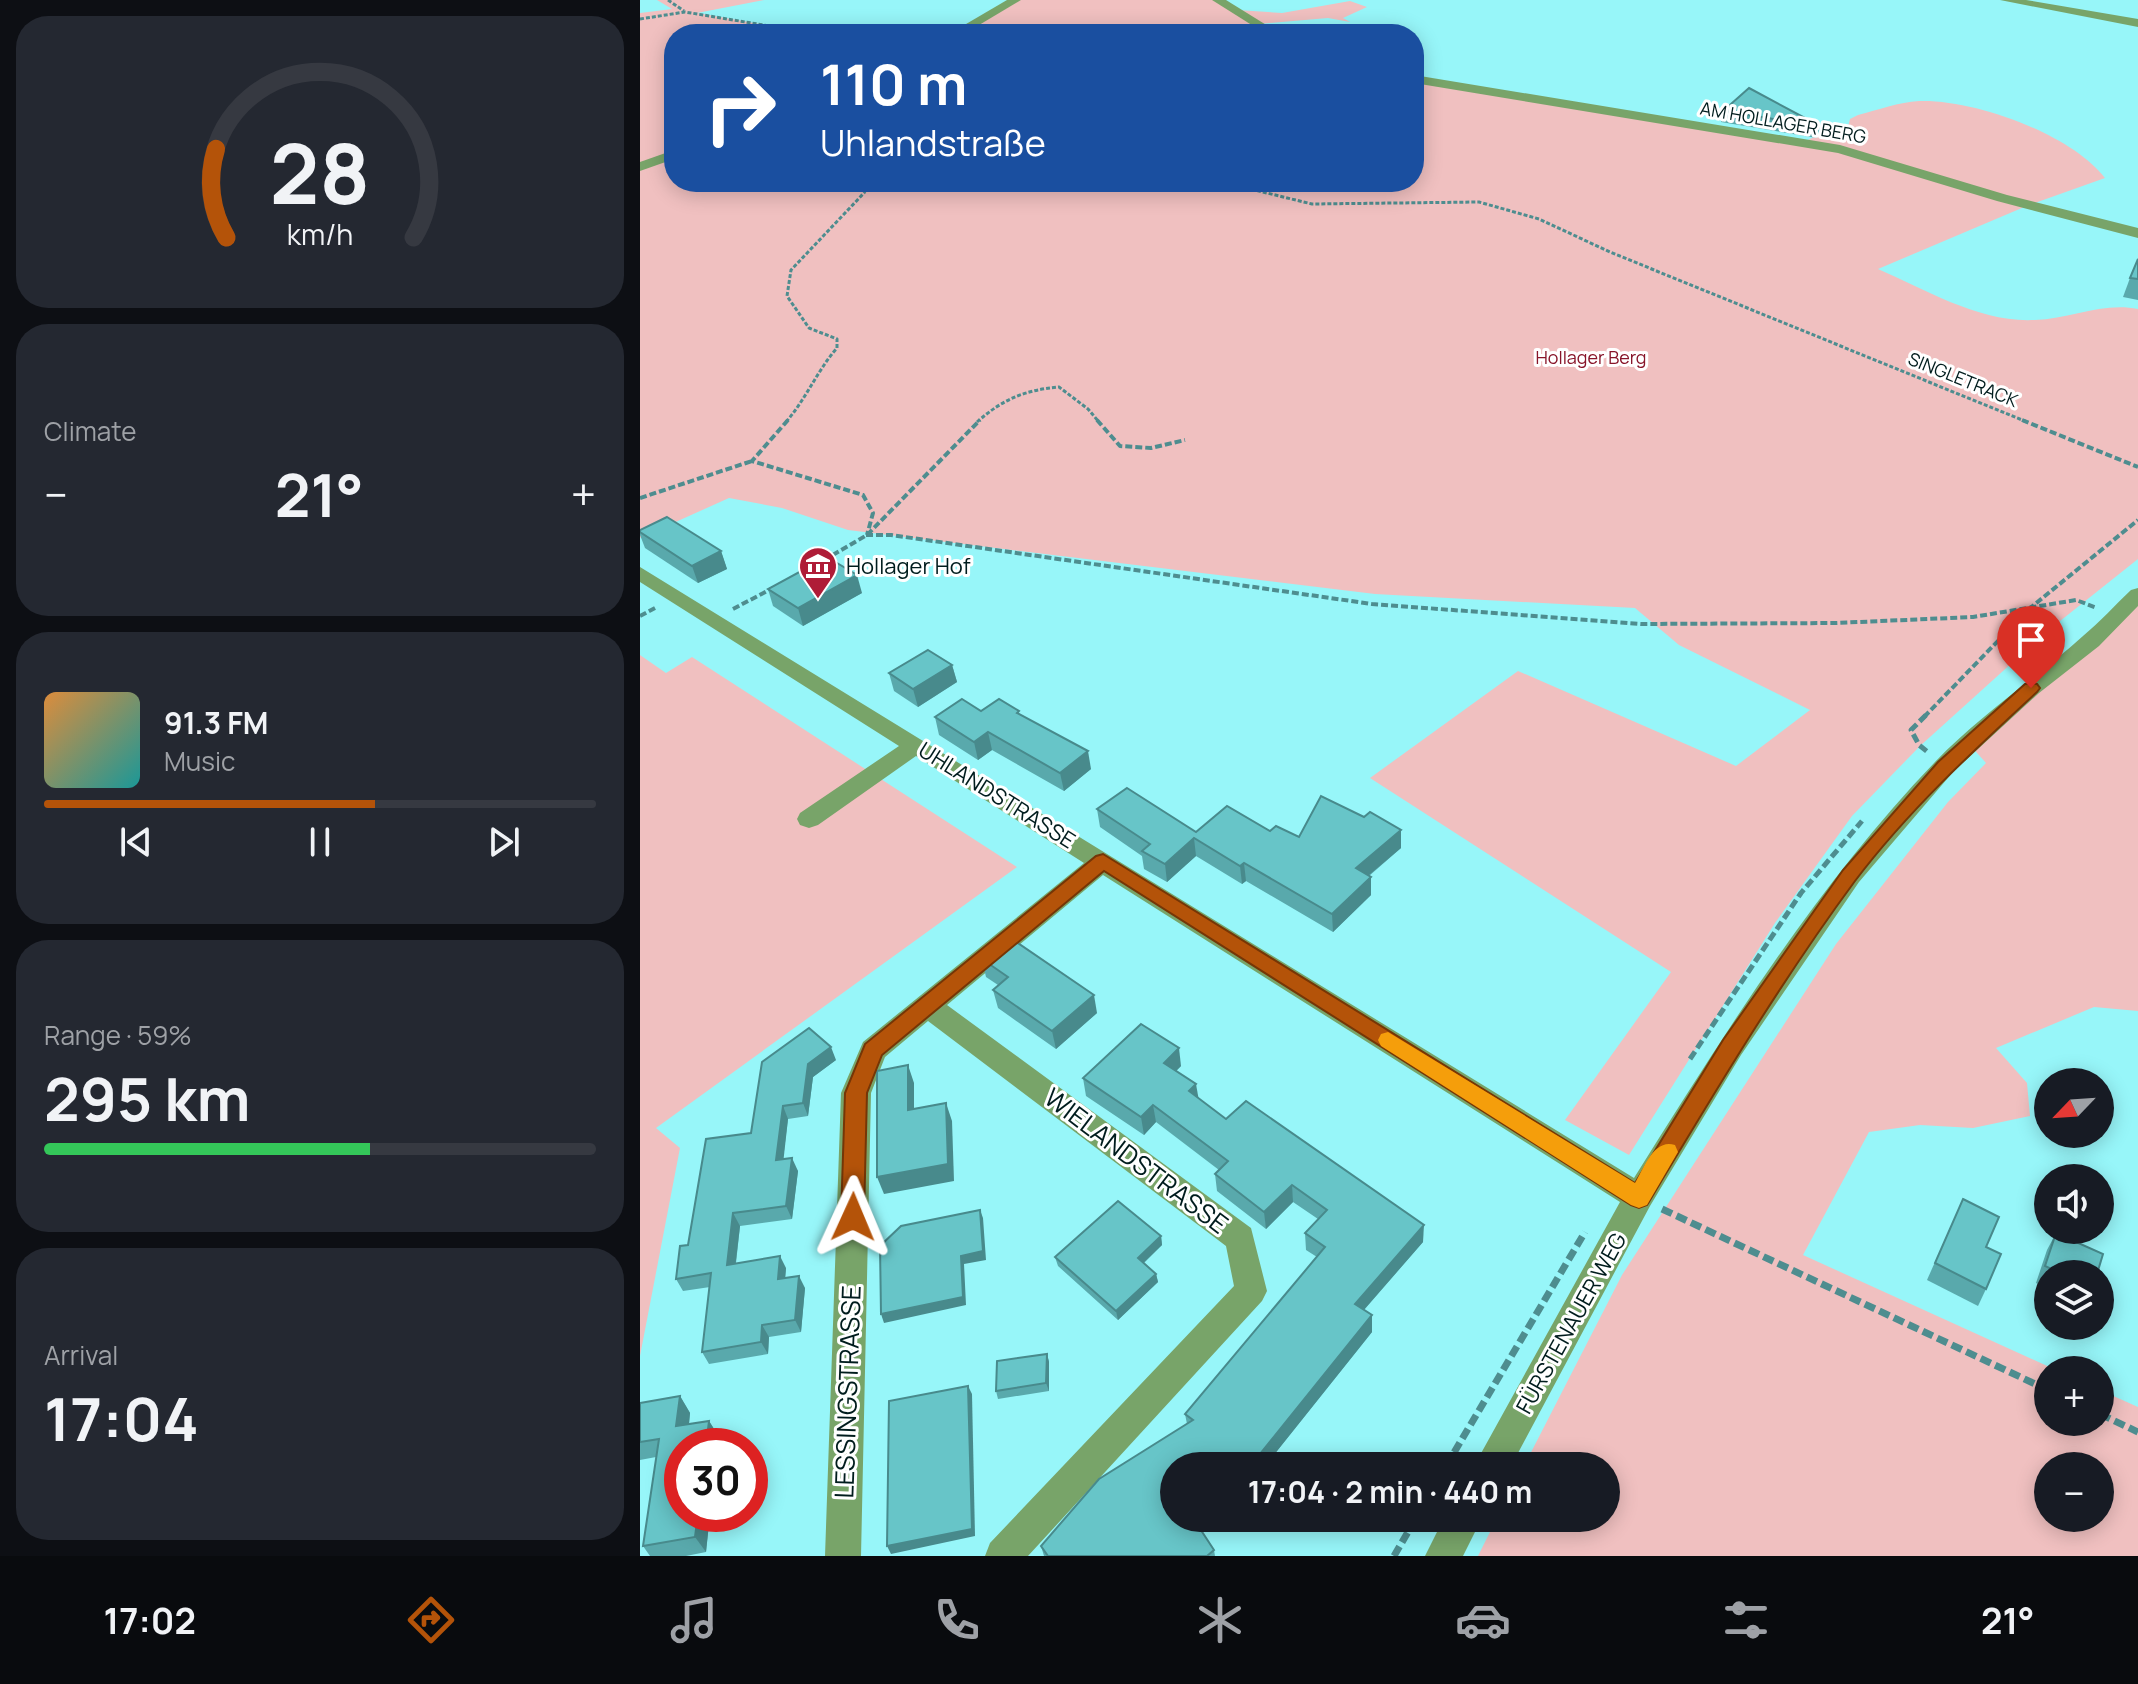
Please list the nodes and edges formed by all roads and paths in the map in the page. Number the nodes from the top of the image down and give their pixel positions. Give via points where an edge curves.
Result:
1 (668, 0) edge
2 (1015, 0) edge
3 (1218, 0) edge
4 (2006, 0) edge
5 (685, 12) junction
6 (640, 19) edge
7 (2138, 23) edge
8 (758, 24) edge
9 (973, 24) edge
10 (1258, 24) edge
11 (1424, 81) edge
12 (664, 158) edge
13 (640, 167) edge
14 (863, 192) edge
15 (1263, 192) edge
16 (2138, 233) edge
17 (1185, 440) dead end
18 (752, 461) junction
19 (2138, 467) edge
20 (640, 498) edge
21 (2138, 520) edge
22 (866, 535) junction
23 (820, 563) edge
24 (640, 573) edge
25 (781, 584) edge
26 (2138, 594) edge
27 (2029, 609) junction
28 (2117, 616) junction
29 (714, 619) junction
30 (916, 745) junction
31 (1945, 766) junction
32 (809, 819) dead end
33 (1103, 861) junction
34 (929, 1007) junction
35 (1639, 1197) junction
36 (2034, 1384) edge
37 (2114, 1421) edge
38 (2138, 1432) edge
39 (1500, 1452) edge
40 (1408, 1532) edge
41 (1456, 1532) edge
42 (843, 1556) edge
43 (1003, 1556) edge
44 (1394, 1556) edge
45 (1443, 1556) edge

1 - 5 path
2 - 9 street
3 - 10 street
4 - 7 street
5 - 6 path
5 - 8 path
11 - 16 street, AM HOLLAGER BERG via 1840,149
12 - 13 street
14 - 18 path via 791,270 787,296 809,328 837,339 837,348 806,399
15 - 19 path, SINGLETRACK via 1312,204 1479,202 1539,219
17 - 22 path via 1151,448 1120,446 1088,409 1059,387 1028,390 1007,399 975,427
18 - 20 path
18 - 22 path via 863,495 873,513
21 - 27 path
22 - 23 path
22 - 27 path via 1372,604 1641,624 1912,620
24 - 29 street, UHLANDSTRASSE
25 - 29 path
26 - 28 street, FÜRSTENAUER WEG
27 - 28 path via 2076,600
27 - 31 path via 1911,730 1919,745
28 - 31 street, FÜRSTENAUER WEG
29 - 30 street, UHLANDSTRASSE
30 - 32 street
30 - 33 street, UHLANDSTRASSE
31 - 35 street, FÜRSTENAUER WEG via 1850,875 1731,1047
33 - 34 street, LESSINGSTRASSE
33 - 35 street, UHLANDSTRASSE
34 - 42 street, LESSINGSTRASSE via 873,1050 856,1093
34 - 43 street, WIELANDSTRASSE via 1240,1238 1251,1291
35 - 36 path
35 - 39 street, FÜRSTENAUER WEG
37 - 38 path
40 - 44 path
41 - 45 street

